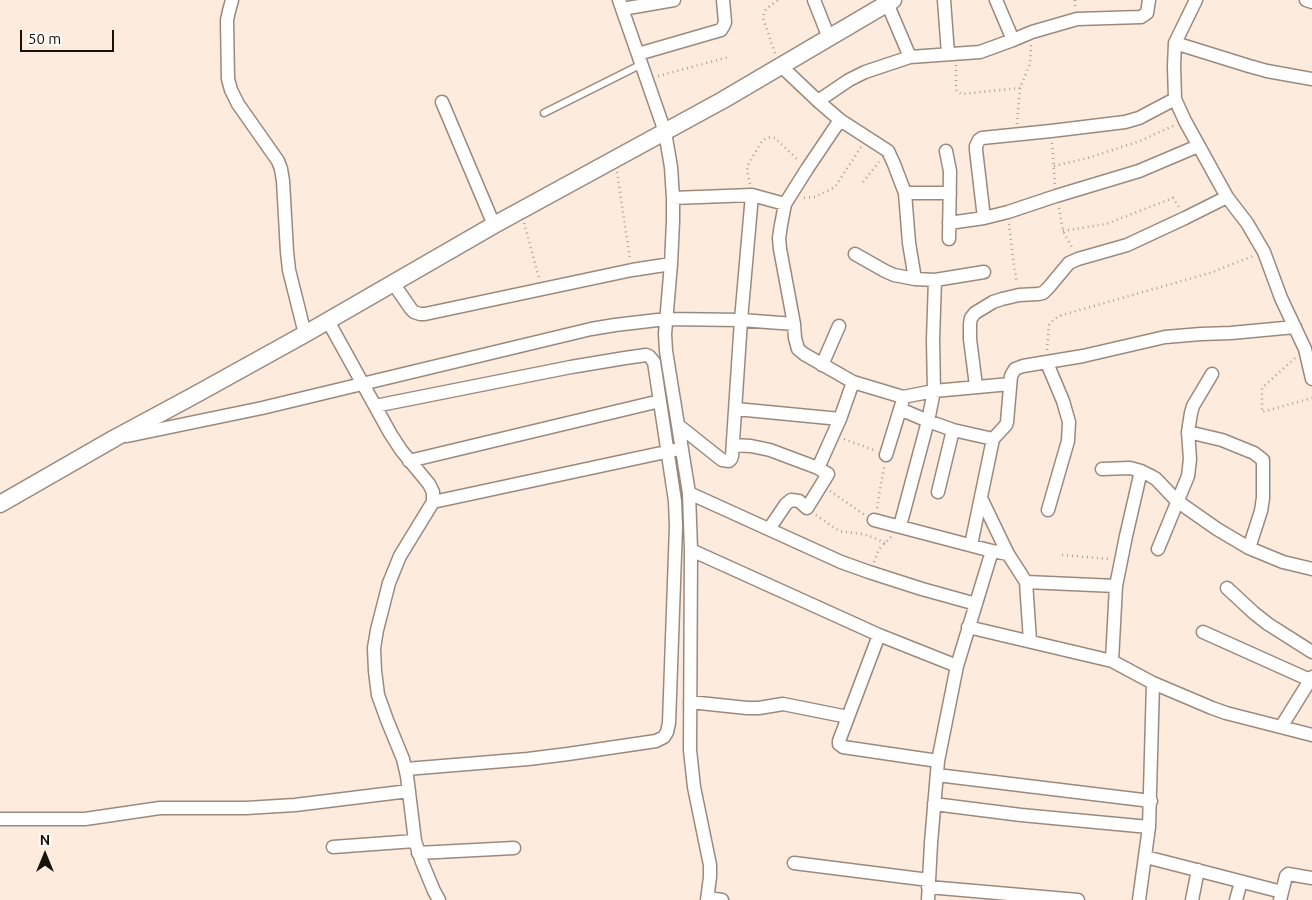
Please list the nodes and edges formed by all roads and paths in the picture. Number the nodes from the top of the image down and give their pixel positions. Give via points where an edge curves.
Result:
1 (232, 0) edge
2 (674, 0) edge
3 (723, 0) edge
4 (778, 0) edge
5 (814, 0) edge
6 (944, 0) edge
7 (996, 0) edge
8 (1149, 0) edge
9 (1196, 0) edge
10 (1306, 0) edge
11 (890, 2) edge
12 (1312, 2) edge
13 (635, 3) edge
14 (621, 5) edge
15 (1032, 32) junction
16 (829, 38) junction
17 (1012, 40) junction
18 (1176, 43) junction
19 (952, 54) junction
20 (729, 57) dead end
21 (910, 57) junction
22 (640, 59) junction
23 (780, 65) junction
24 (647, 79) junction
25 (1312, 79) edge
26 (1020, 88) junction
27 (1176, 99) junction
28 (818, 101) junction
29 (442, 102) dead end
30 (544, 113) dead end
31 (840, 120) junction
32 (1185, 120) junction
33 (665, 132) junction
34 (1051, 132) junction
35 (1016, 135) junction
36 (868, 137) junction
37 (1198, 146) junction
38 (888, 151) junction
39 (946, 151) dead end
40 (616, 159) junction
41 (1054, 166) junction
42 (807, 169) junction
43 (863, 182) dead end
44 (905, 193) junction
45 (950, 193) junction
46 (752, 195) junction
47 (1056, 196) junction
48 (1227, 197) junction
49 (673, 198) junction
50 (785, 204) junction
51 (521, 211) junction
52 (1008, 212) junction
53 (984, 218) junction
54 (1185, 218) junction
55 (949, 224) junction
56 (494, 225) junction
57 (1063, 231) junction
58 (948, 239) dead end
59 (1264, 252) junction
60 (855, 254) dead end
61 (1078, 259) junction
62 (671, 264) junction
63 (632, 270) junction
64 (984, 272) dead end
65 (915, 279) junction
66 (935, 280) junction
67 (393, 283) junction
68 (542, 289) junction
69 (1019, 295) junction
70 (666, 318) junction
71 (741, 320) junction
72 (328, 321) junction
73 (794, 324) junction
74 (839, 326) dead end
75 (1295, 327) junction
76 (305, 334) junction
77 (1308, 348) edge
78 (1047, 363) junction
79 (822, 365) junction
80 (1212, 374) dead end
81 (1312, 379) edge
82 (853, 382) junction
83 (363, 383) junction
84 (1010, 384) junction
85 (976, 386) junction
86 (934, 391) junction
87 (1312, 398) edge
88 (660, 401) junction
89 (902, 403) junction
90 (375, 406) junction
91 (736, 409) junction
92 (840, 419) junction
93 (928, 421) junction
94 (678, 425) junction
95 (953, 430) junction
96 (1188, 432) junction
97 (833, 435) junction
98 (115, 438) junction
99 (993, 439) junction
100 (733, 445) junction
101 (682, 448) junction
102 (668, 452) junction
103 (886, 456) junction
104 (409, 461) junction
105 (818, 468) junction
106 (1102, 469) dead end
107 (1141, 471) junction
108 (822, 485) junction
109 (938, 492) dead end
110 (689, 493) junction
111 (981, 498) junction
112 (1178, 501) junction
113 (433, 502) junction
114 (0, 504) edge
115 (807, 508) junction
116 (1048, 510) dead end
117 (874, 520) junction
118 (900, 526) junction
119 (770, 529) junction
120 (885, 544) junction
121 (970, 545) junction
122 (1249, 548) junction
123 (1158, 549) dead end
124 (691, 550) junction
125 (992, 551) junction
126 (1008, 554) junction
127 (1062, 556) dead end
128 (1121, 560) junction
129 (1312, 569) edge
130 (870, 572) junction
131 (1026, 582) junction
132 (1116, 586) junction
133 (1227, 588) dead end
134 (976, 604) junction
135 (968, 627) junction
136 (1203, 632) dead end
137 (880, 635) junction
138 (1030, 642) junction
139 (1312, 652) edge
140 (1112, 661) junction
141 (956, 666) junction
142 (1311, 678) edge
143 (1153, 683) junction
144 (690, 702) junction
145 (848, 717) junction
146 (1281, 727) junction
147 (1312, 735) edge
148 (938, 760) junction
149 (406, 770) junction
150 (936, 775) junction
151 (409, 791) junction
152 (1151, 801) junction
153 (934, 804) junction
154 (0, 818) edge
155 (1149, 827) junction
156 (333, 846) dead end
157 (417, 847) junction
158 (514, 848) dead end
159 (1146, 857) junction
160 (794, 863) dead end
161 (1198, 870) junction
162 (1312, 878) edge
163 (1241, 882) junction
164 (929, 883) junction
165 (1281, 896) edge
166 (707, 899) edge
167 (439, 900) edge
168 (722, 900) edge
169 (928, 900) edge
170 (1078, 900) edge
171 (1139, 900) edge
172 (1192, 900) edge
173 (1236, 900) edge

1 - 76 street via 228,11 228,79 238,104 281,169 289,270
2 - 13 street
3 - 22 street via 725,22 721,30
4 - 23 path via 766,9 763,18
5 - 16 street
6 - 19 street
7 - 17 street
8 - 15 street via 1147,13 1141,17 1077,20
9 - 18 street
10 - 12 street
11 - 16 street
11 - 21 street
13 - 14 street
14 - 22 street
15 - 17 street
15 - 26 path via 1030,64
16 - 23 street
17 - 19 street via 980,52
18 - 25 street via 1249,66
18 - 27 street
19 - 21 street
19 - 26 path via 956,89 962,94
20 - 24 path
21 - 28 street via 865,72
22 - 24 street
22 - 30 lane
23 - 28 street
23 - 33 street
24 - 33 street
26 - 35 path
27 - 32 street
27 - 34 street via 1125,122
28 - 31 street
29 - 56 street
31 - 36 street
31 - 42 street
32 - 37 street
32 - 41 path via 1140,141
33 - 40 street
33 - 49 street
34 - 35 street
34 - 41 path
35 - 53 street via 982,138 976,146
36 - 38 street
36 - 50 path via 835,187 815,197
37 - 47 street via 1139,171
37 - 48 street
38 - 43 path
38 - 44 street
39 - 45 street
40 - 51 street
40 - 63 path
41 - 47 path
42 - 46 path via 775,138 767,138 748,165
42 - 50 street
44 - 45 street
44 - 65 street
45 - 55 street
46 - 49 street
46 - 50 street
46 - 71 street
47 - 52 street
47 - 57 path
48 - 54 street
48 - 59 street
49 - 62 street
50 - 73 street via 780,225 780,249
51 - 56 street
51 - 68 path
52 - 53 street
52 - 69 path
53 - 55 street
54 - 57 path via 1173,198 1106,224
54 - 61 street via 1127,245
55 - 58 street
56 - 67 street
57 - 61 path
59 - 75 street
59 - 78 path via 1210,273 1054,319 1049,325
60 - 65 street via 894,275
61 - 69 street via 1069,263 1043,293
62 - 63 street
62 - 70 street
63 - 68 street
64 - 66 street
65 - 66 street
66 - 86 street
67 - 68 street via 411,309 420,314
67 - 72 street
69 - 85 street via 993,302 971,318 970,339
70 - 71 street
70 - 83 street via 591,329
70 - 94 street via 666,351
71 - 73 street
71 - 91 street
72 - 76 street
72 - 83 street
73 - 79 street via 798,349
74 - 79 street
75 - 77 street
75 - 78 street via 1231,334 1166,336
76 - 98 street
77 - 81 street
77 - 87 path via 1262,388 1262,412
78 - 84 street via 1015,369
78 - 116 street via 1069,422 1068,441
79 - 82 street
80 - 96 street via 1190,413
82 - 89 street
82 - 92 street
83 - 90 street
83 - 98 street via 262,408
84 - 85 street
84 - 99 street via 1007,422
85 - 86 street
86 - 89 street
86 - 93 street
88 - 90 street via 654,362 646,355 542,372
88 - 102 street
88 - 104 street
89 - 93 street
89 - 103 street
90 - 104 street
91 - 92 street
91 - 100 street
92 - 97 street
93 - 95 street
93 - 118 street
94 - 100 street via 722,460 731,459
94 - 101 street
95 - 99 street
95 - 109 street
96 - 112 street via 1189,469
96 - 122 street via 1222,440 1263,460 1263,498
97 - 103 path
97 - 105 street
98 - 114 street
99 - 111 street
100 - 105 street via 765,449
101 - 102 street
101 - 110 street
102 - 113 street
102 - 149 street via 676,526 669,723 664,737 656,742 568,754
103 - 117 path
104 - 113 street via 432,488
105 - 108 street via 828,474
106 - 107 street via 1123,467
107 - 112 street via 1156,479
107 - 128 street
108 - 115 street
108 - 117 path
110 - 119 street
110 - 124 street
111 - 121 street
111 - 126 street
112 - 122 street
112 - 123 street
113 - 149 street via 400,556 389,583 374,648 378,695
115 - 119 street via 799,501 791,500
115 - 120 path via 839,531 862,534
117 - 118 street
118 - 120 path
118 - 121 street
119 - 130 street
120 - 130 path via 879,549
121 - 125 street
122 - 129 street via 1283,562
124 - 137 street
124 - 144 street
125 - 126 street
125 - 134 street
126 - 131 street
127 - 128 path
128 - 132 street
130 - 134 street
131 - 132 street
131 - 138 street
132 - 140 street
133 - 139 street via 1268,624
134 - 135 street
135 - 138 street
135 - 141 street
136 - 142 street
137 - 141 street
137 - 145 street
138 - 140 street
140 - 143 street
141 - 148 street
142 - 146 street
143 - 146 street via 1212,708
143 - 152 street
144 - 145 street via 747,708 783,704
144 - 166 street via 694,787 710,865
145 - 148 street via 839,741 841,746
146 - 147 street
148 - 150 street
149 - 151 street
150 - 152 street
150 - 153 street
151 - 154 street via 287,806 160,808 85,818
151 - 157 street
152 - 155 street
153 - 155 street
153 - 164 street
155 - 159 street
156 - 157 street
157 - 158 street
157 - 167 street
159 - 161 street
159 - 171 street
160 - 164 street
161 - 163 street
161 - 172 street
162 - 165 street via 1288,874
163 - 165 street
163 - 173 street
164 - 169 street
164 - 170 street
166 - 168 street

